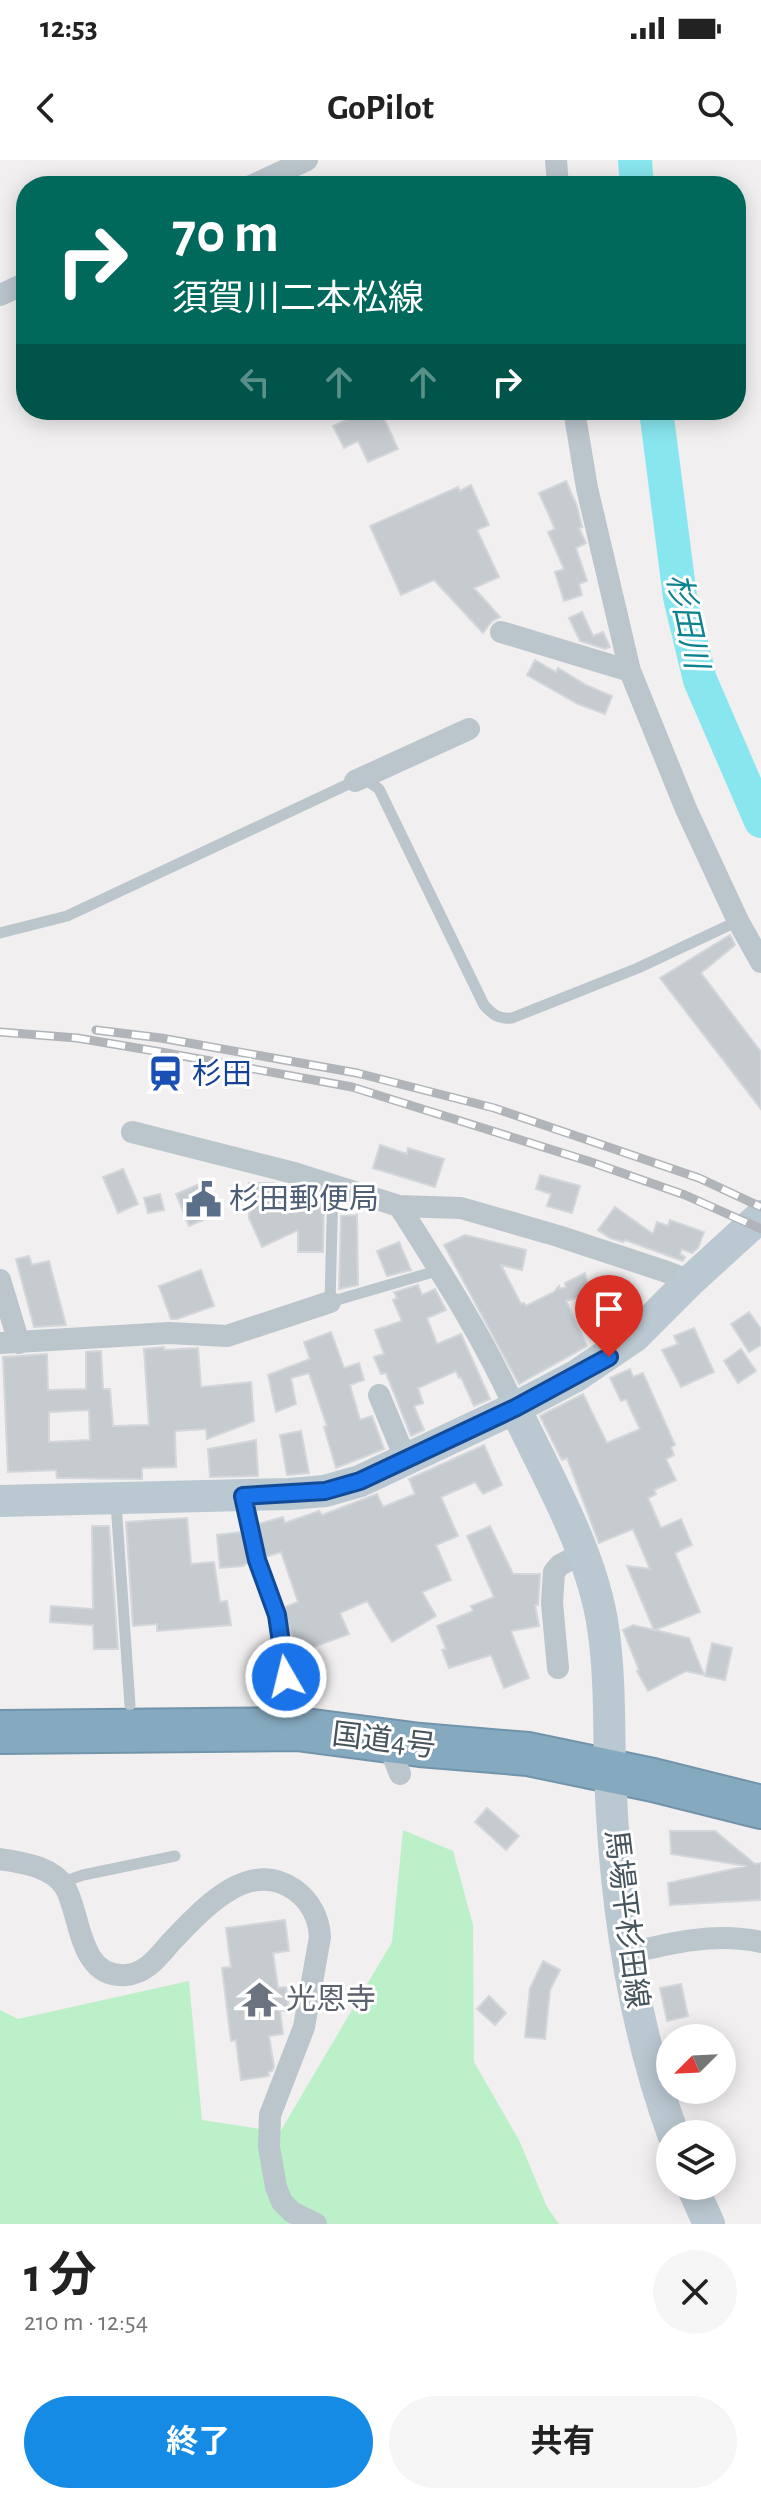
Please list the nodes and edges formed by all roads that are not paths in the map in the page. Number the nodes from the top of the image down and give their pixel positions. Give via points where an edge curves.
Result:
1 (307, 160) edge
2 (273, 176) edge
3 (576, 420) edge
4 (501, 632) dead end
5 (630, 671) junction
6 (469, 729) dead end
7 (355, 781) junction
8 (738, 921) junction
9 (0, 933) edge
10 (761, 962) edge
11 (132, 1132) dead end
12 (333, 1185) junction
13 (399, 1206) junction
14 (761, 1216) edge
15 (440, 1270) junction
16 (0, 1280) edge
17 (690, 1281) junction
18 (330, 1302) junction
19 (10, 1343) edge
20 (379, 1395) dead end
21 (515, 1408) junction
22 (406, 1460) junction
23 (243, 1496) junction
24 (115, 1500) junction
25 (0, 1501) edge
26 (581, 1554) junction
27 (558, 1668) dead end
28 (0, 1705) edge
29 (130, 1705) junction
30 (291, 1708) junction
31 (0, 1732) edge
32 (610, 1759) junction
33 (761, 1781) edge
34 (761, 1807) edge
35 (175, 1856) dead end
36 (0, 1859) edge
37 (60, 1883) junction
38 (761, 1942) edge
39 (625, 1954) junction
40 (668, 2120) edge
41 (698, 2200) edge
42 (316, 2224) edge
43 (709, 2224) edge

1 - 2 street
3 - 5 street
4 - 5 street
5 - 8 street
6 - 7 street
7 - 8 lane via 368,781 379,789 484,1005 503,1019 638,968
7 - 9 lane via 67,916
8 - 10 street
11 - 12 street
12 - 13 street
12 - 18 lane
13 - 15 street
13 - 17 street via 461,1208
14 - 17 main road
15 - 18 lane
15 - 21 street
16 - 19 street
17 - 21 main road via 609,1357
18 - 19 street via 227,1336 169,1333
20 - 22 street
21 - 22 main road
21 - 26 main road, 馬場平杉田線
22 - 23 main road via 325,1491
23 - 24 main road
23 - 30 lane via 257,1560 277,1615
24 - 25 main road
24 - 29 lane
26 - 27 street via 554,1572
26 - 32 main road, 馬場平杉田線 via 603,1627
28 - 29 highway, 国道4号
29 - 30 highway, 国道4号
30 - 32 highway, 国道4号 via 417,1719
31 - 32 highway, 国道4号 via 297,1729 398,1758 528,1754
32 - 33 highway, 国道4号
32 - 34 highway, 国道4号
32 - 39 main road, 馬場平杉田線
35 - 37 lane
36 - 37 street via 48,1871
37 - 42 street via 90,1956 116,1975 153,1963 227,1890 247,1881 287,1885 312,1908 320,1937 316,1967 304,2027 270,2115 269,2147 282,2202
38 - 39 street via 684,1940
39 - 40 main road, 馬場平杉田線 via 646,2054
41 - 43 main road

